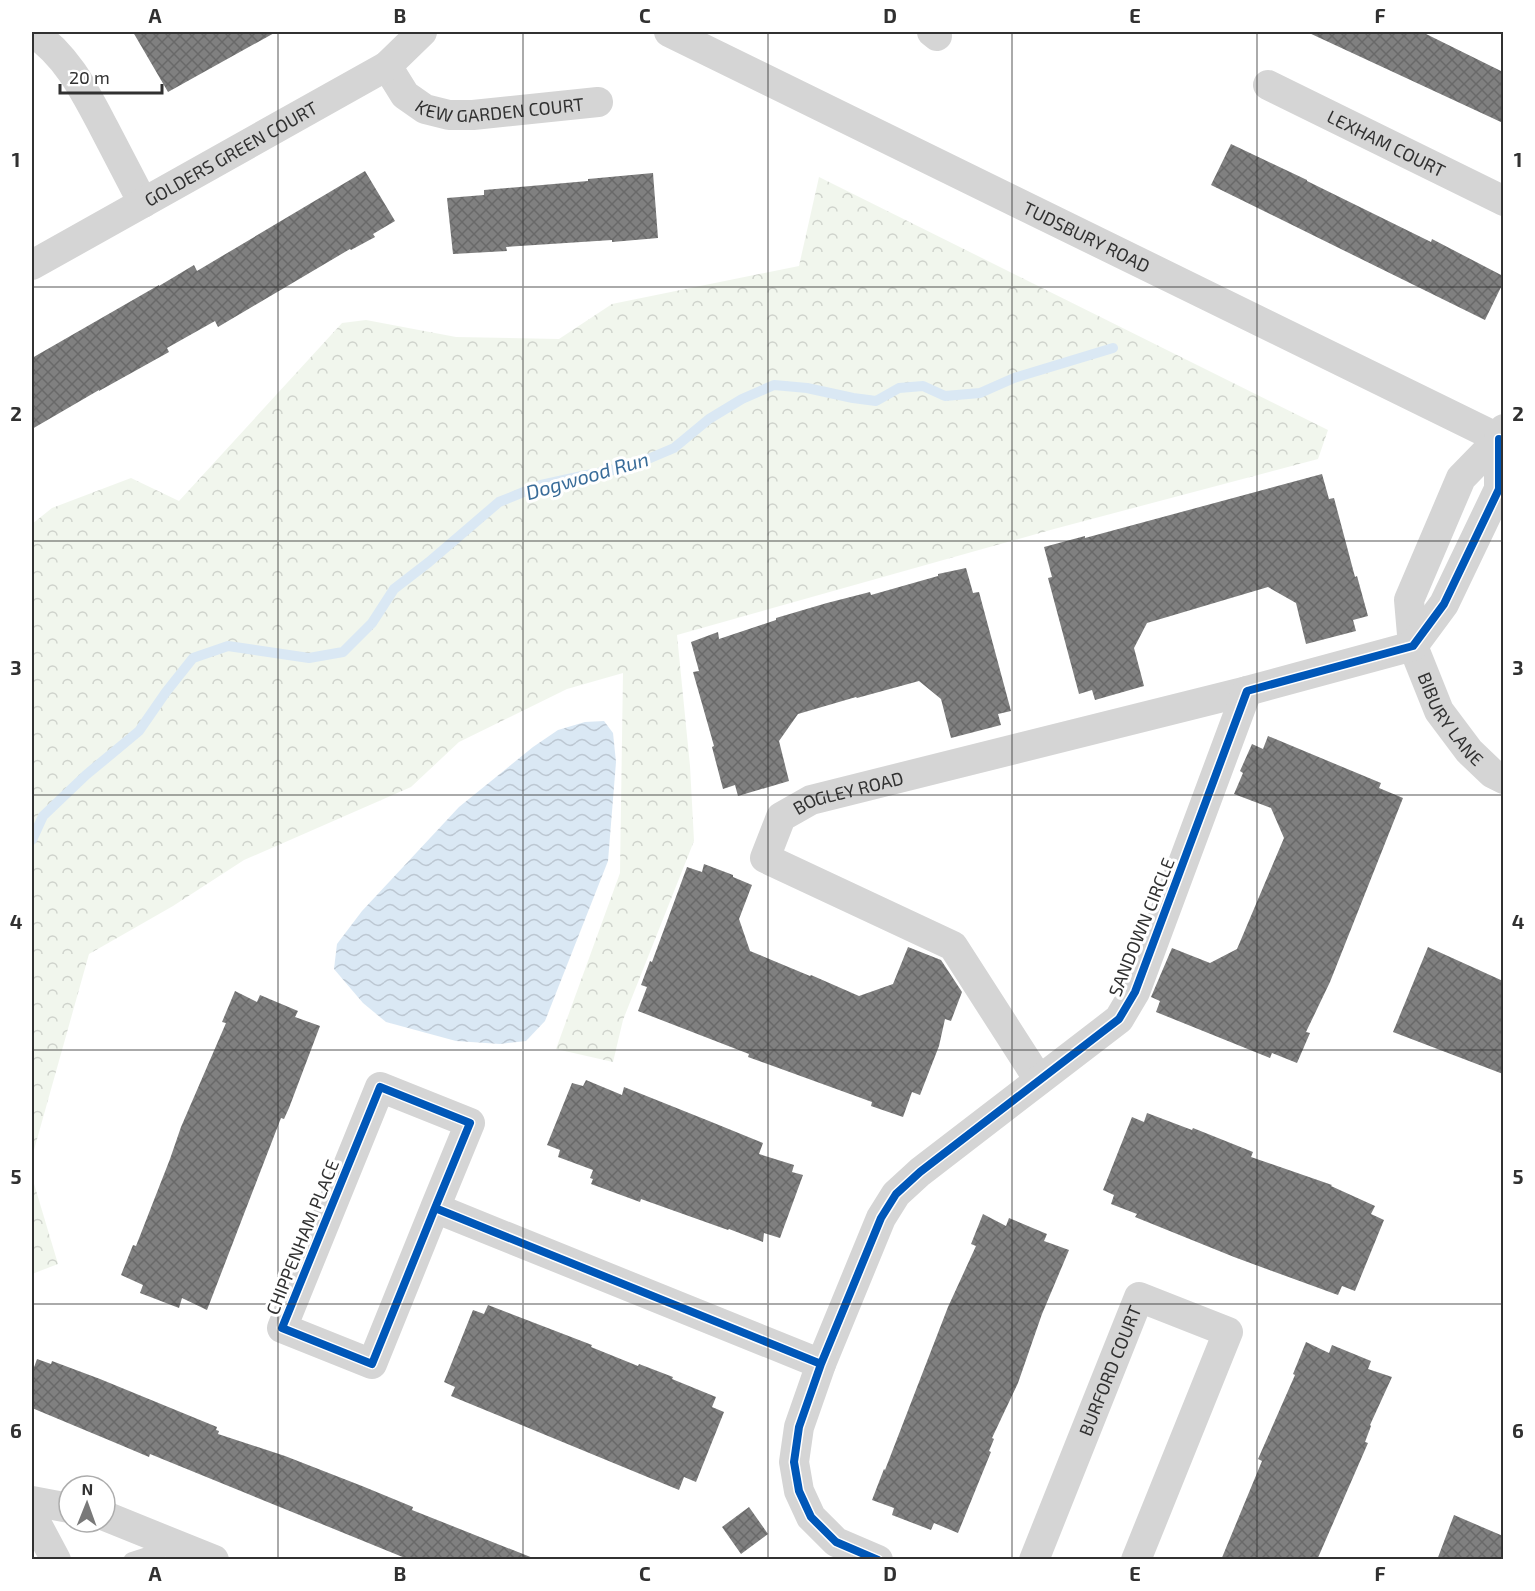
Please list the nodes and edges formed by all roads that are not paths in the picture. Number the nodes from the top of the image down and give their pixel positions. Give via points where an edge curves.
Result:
1 (32, 32) edge
2 (422, 32) edge
3 (669, 32) edge
4 (387, 66) junction
5 (1268, 85) dead end
6 (598, 102) dead end
7 (1503, 201) edge
8 (143, 203) junction
9 (32, 265) edge
10 (1502, 437) edge
11 (1435, 541) junction
12 (1467, 556) junction
13 (1413, 646) junction
14 (1246, 691) junction
15 (1503, 779) edge
16 (1039, 1080) junction
17 (435, 1208) junction
18 (821, 1364) junction
19 (32, 1501) edge
20 (57, 1506) edge
21 (32, 1515) edge
22 (117, 1521) edge
23 (178, 1544) junction
24 (56, 1560) edge
25 (131, 1560) edge
26 (214, 1560) edge
27 (878, 1560) edge
28 (1034, 1560) edge
29 (1136, 1560) edge

1 - 8 street via 68,66
2 - 4 street, GOLDERS GREEN COURT
3 - 10 street, TUDSBURY ROAD
4 - 6 street, KEW GARDEN COURT via 405,95 425,109 449,115
4 - 8 street, GOLDERS GREEN COURT
5 - 7 street, LEXHAM COURT
8 - 9 street, GOLDERS GREEN COURT
10 - 11 street via 1461,478
10 - 12 street via 1499,489
11 - 12 street
11 - 13 street via 1409,600
12 - 13 street via 1444,604
13 - 14 street
13 - 15 street, BIBURY LANE via 1439,711 1469,751 1492,774
14 - 16 street, SANDOWN CIRCLE via 1136,992 1119,1019
14 - 16 street, BOGLEY ROAD via 811,800 781,817 765,858 952,946
16 - 18 street, SANDOWN CIRCLE via 896,1194 881,1218
17 - 17 street, CHIPPENHAM PLACE via 470,1123 380,1087 282,1328 372,1364
17 - 18 street
18 - 27 street, SANDOWN CIRCLE via 799,1427 794,1462 799,1491 811,1517 836,1542
19 - 20 street
21 - 24 street
22 - 23 street
23 - 25 lane
23 - 26 street
28 - 29 street, BURFORD COURT via 1139,1297 1228,1332

